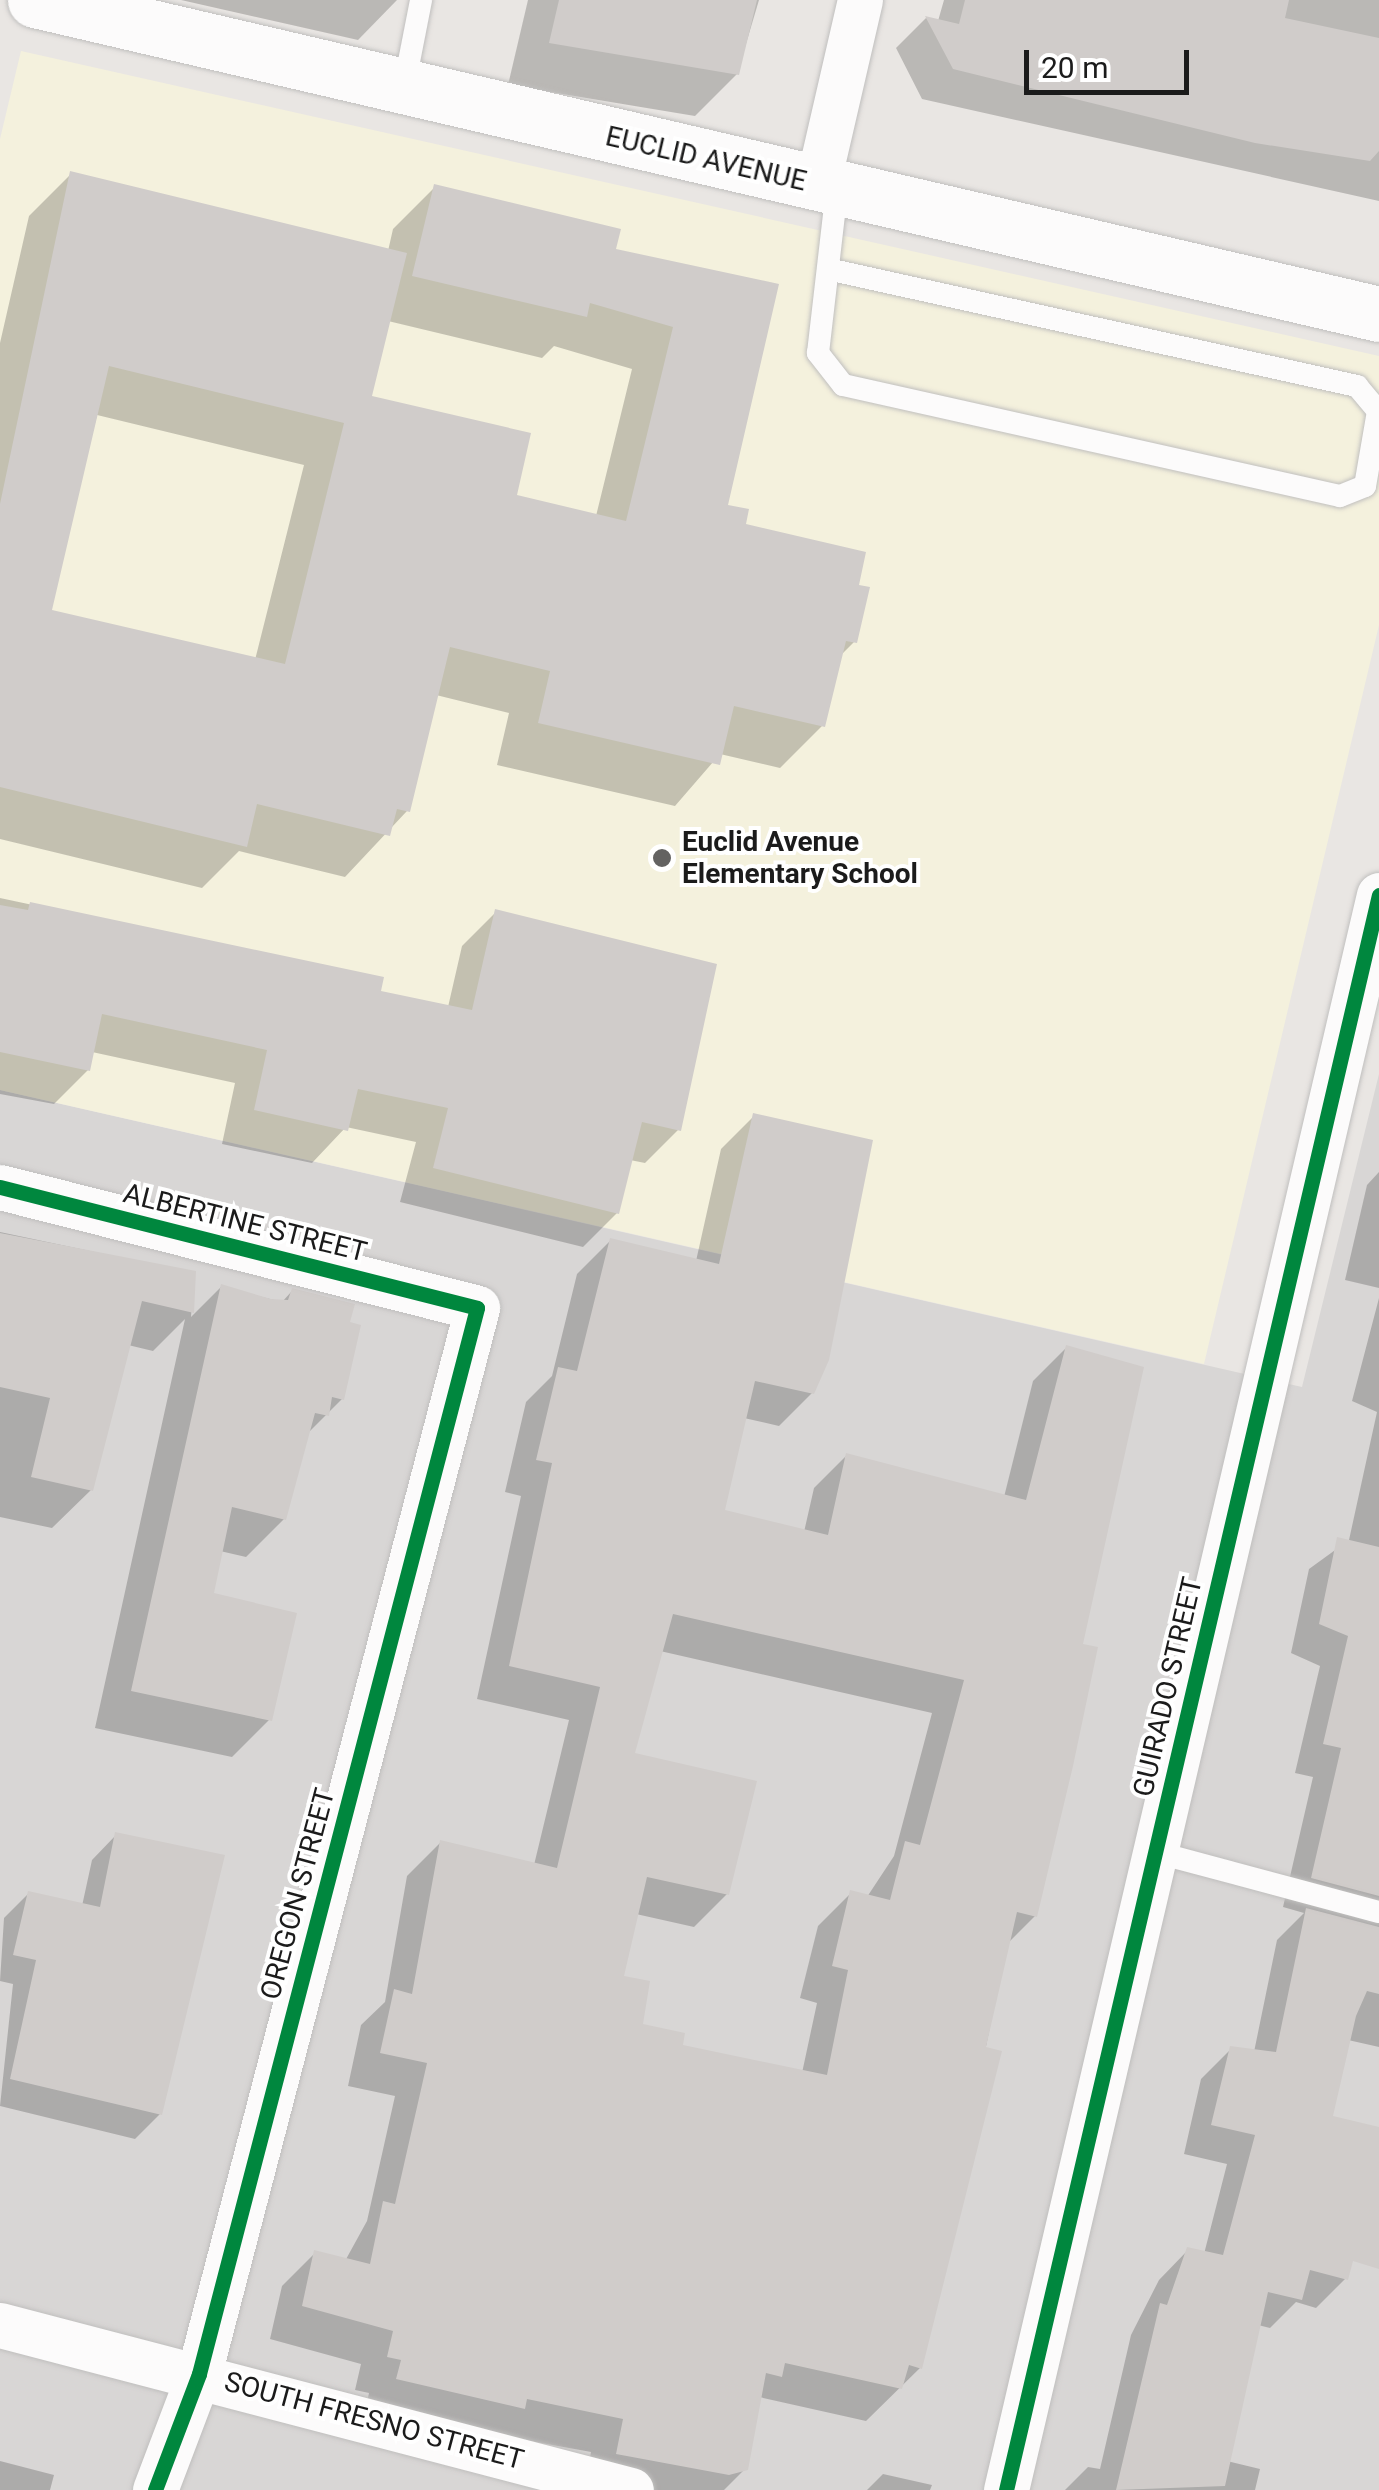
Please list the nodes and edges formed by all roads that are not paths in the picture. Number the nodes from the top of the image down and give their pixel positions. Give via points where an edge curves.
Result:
1 (35, 0) edge
2 (421, 0) edge
3 (860, 0) edge
4 (404, 87) junction
5 (827, 188) junction
6 (832, 270) junction
7 (1379, 314) edge
8 (1372, 488) edge
9 (1379, 894) edge
10 (0, 1187) edge
11 (478, 1308) joint
12 (1155, 1852) junction
13 (1379, 1912) edge
14 (0, 2325) edge
15 (199, 2374) junction
16 (155, 2490) edge
17 (630, 2490) edge
18 (1006, 2490) edge

1 - 4 street, EUCLID AVENUE
2 - 4 lane
3 - 5 street
4 - 5 street, EUCLID AVENUE
5 - 6 lane
5 - 7 street, EUCLID AVENUE
6 - 8 lane via 1357,386 1378,411
6 - 8 lane via 818,354 843,385 1340,496
9 - 12 street, GUIRADO STREET
10 - 11 street, ALBERTINE STREET
11 - 15 street, OREGON STREET
12 - 13 lane
12 - 18 street, GUIRADO STREET
14 - 15 street, SOUTH FRESNO STREET
15 - 16 street, OREGON STREET
15 - 17 street, SOUTH FRESNO STREET

